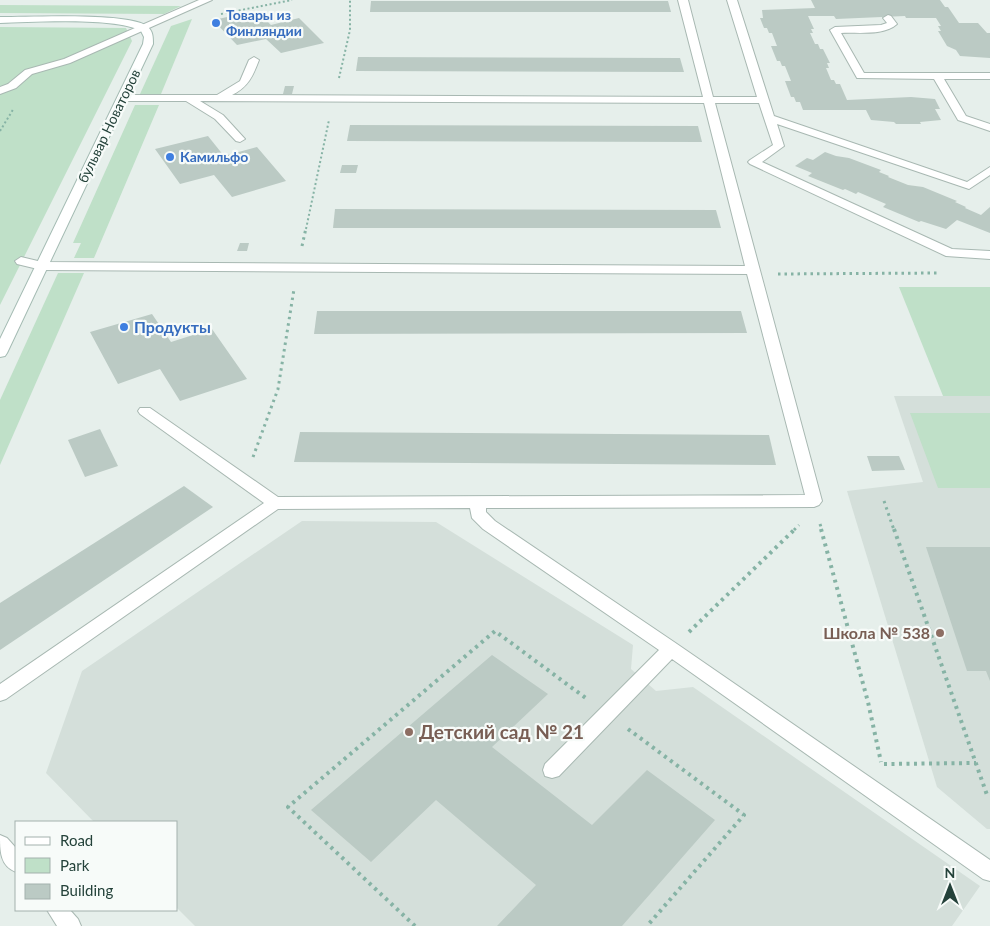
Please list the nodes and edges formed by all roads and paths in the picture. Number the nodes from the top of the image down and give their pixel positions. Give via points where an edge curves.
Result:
1 (207, 0) edge
2 (292, 0) edge
3 (350, 0) edge
4 (683, 0) edge
5 (732, 0) edge
6 (219, 14) dead end
7 (888, 18) dead end
8 (0, 20) edge
9 (143, 28) junction
10 (254, 60) dead end
11 (937, 76) junction
12 (990, 76) edge
13 (0, 91) edge
14 (122, 98) junction
15 (188, 99) junction
16 (215, 99) junction
17 (334, 99) junction
18 (709, 100) junction
19 (764, 100) junction
20 (769, 118) junction
21 (990, 128) edge
22 (240, 139) dead end
23 (990, 170) edge
24 (990, 255) edge
25 (22, 261) dead end
26 (42, 266) junction
27 (297, 267) junction
28 (752, 270) junction
29 (946, 273) dead end
30 (0, 353) edge
31 (145, 411) dead end
32 (244, 481) junction
33 (478, 501) junction
34 (884, 501) dead end
35 (275, 503) junction
36 (815, 505) junction
37 (672, 649) junction
38 (0, 694) edge
39 (608, 714) junction
40 (976, 763) junction
41 (881, 764) junction
42 (552, 770) dead end
43 (990, 795) edge
44 (893, 806) junction
45 (0, 844) edge
46 (15, 862) edge
47 (990, 872) edge
48 (58, 911) edge
49 (71, 926) edge
50 (414, 926) edge
51 (646, 926) edge

1 - 9 street
2 - 6 path
3 - 17 path via 350,30
4 - 18 street
5 - 19 street
7 - 11 street via 892,24 882,28 835,30 861,76
8 - 9 street via 111,21
9 - 13 street via 67,61 29,72
9 - 14 street, бульвар Новаторов via 148,34 148,44
10 - 16 street via 240,88
11 - 12 street
11 - 21 street via 962,118
14 - 15 street
14 - 26 street, бульвар Новаторов
15 - 16 street
15 - 22 street via 219,117
16 - 17 street
17 - 18 street
17 - 27 path
18 - 19 street
18 - 28 street
19 - 20 street
20 - 23 street via 969,186
20 - 24 street via 779,146 754,162 950,253
25 - 26 street
26 - 27 street
26 - 30 street, бульвар Новаторов
27 - 28 street
27 - 32 path via 278,389
28 - 29 path via 784,275
28 - 36 street
31 - 32 street
32 - 35 street
33 - 35 street
33 - 36 street
33 - 37 street via 478,514 489,525
34 - 40 path
35 - 38 street
36 - 37 path
36 - 41 path via 868,702
37 - 39 street
37 - 44 street
39 - 42 street
39 - 50 path via 495,631 288,806
39 - 51 path via 744,815
40 - 41 path
40 - 43 path via 987,795
41 - 44 path
44 - 47 street
45 - 46 street
48 - 49 street

